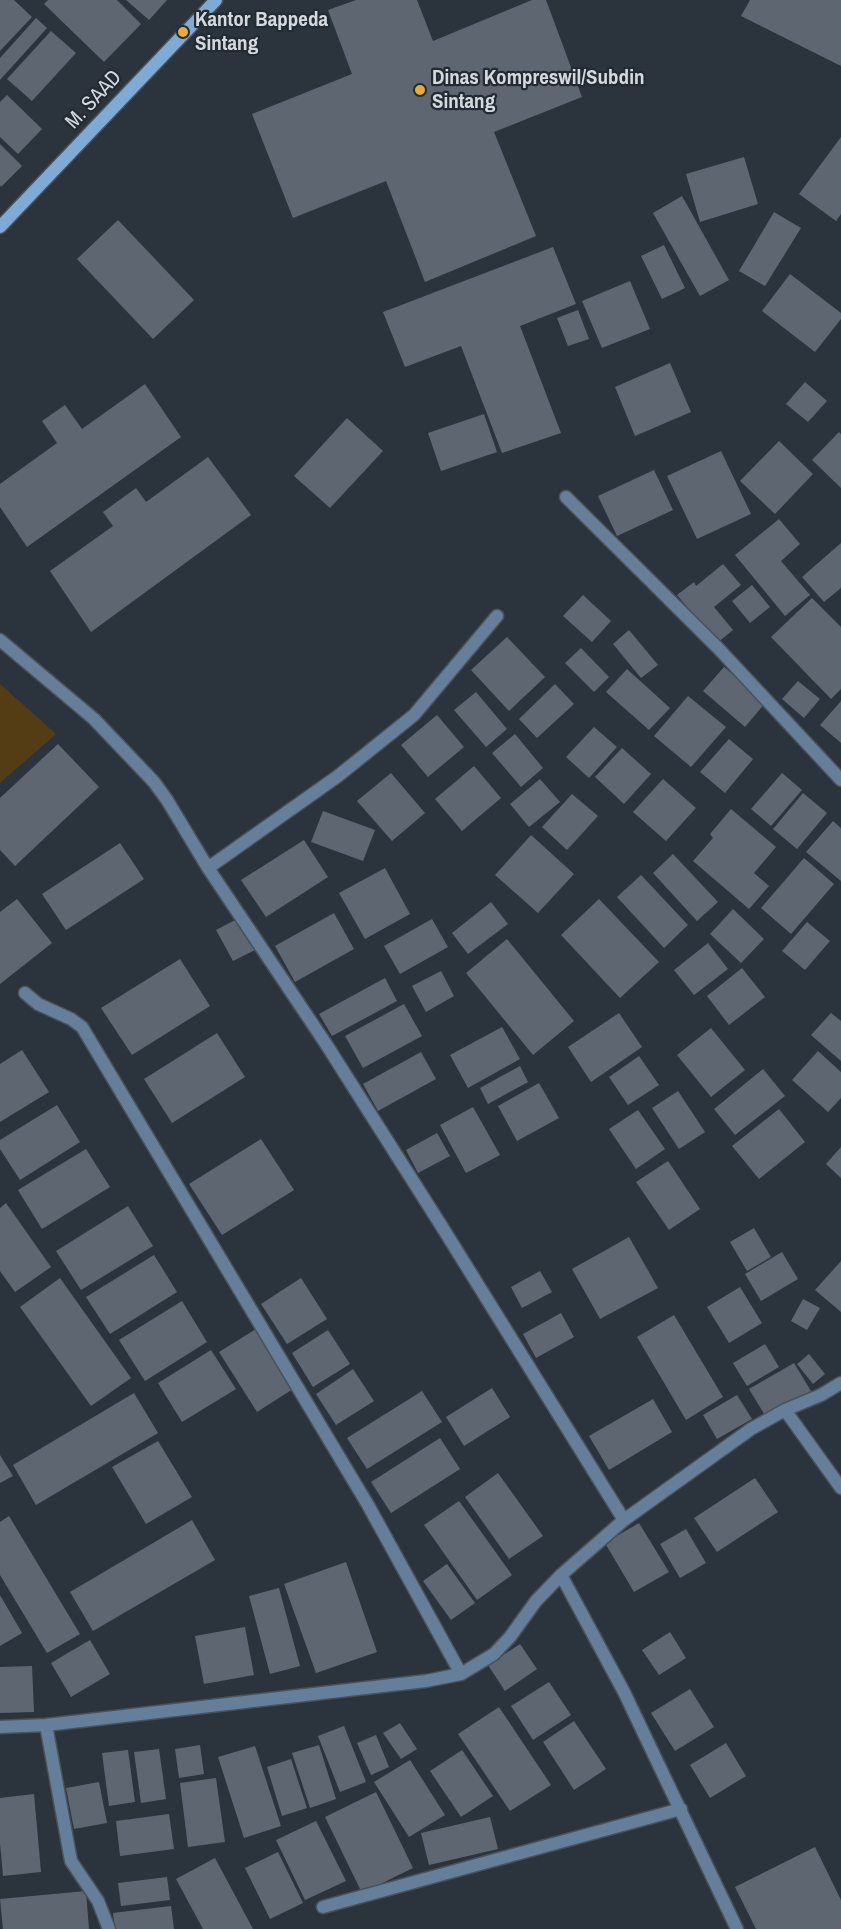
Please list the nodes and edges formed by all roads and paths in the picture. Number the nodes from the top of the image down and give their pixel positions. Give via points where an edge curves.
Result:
1 (216, 0) edge
2 (0, 227) edge
3 (566, 497) dead end
4 (497, 616) dead end
5 (0, 640) edge
6 (841, 780) edge
7 (208, 868) junction
8 (25, 993) dead end
9 (841, 1383) edge
10 (785, 1410) junction
11 (841, 1488) edge
12 (624, 1520) junction
13 (561, 1575) junction
14 (461, 1674) junction
15 (46, 1725) junction
16 (0, 1727) edge
17 (681, 1809) junction
18 (323, 1906) dead end
19 (109, 1929) edge
20 (736, 1929) edge

1 - 2 street, M. SAAD
3 - 6 street via 718,648
4 - 7 street via 414,715 338,776
5 - 7 street via 94,719 154,782
7 - 12 street via 332,1054
8 - 14 street via 82,1027 368,1505
9 - 10 street
10 - 11 street
10 - 12 street via 751,1429
12 - 13 street
13 - 14 street via 494,1654
13 - 17 street
14 - 15 street
15 - 16 street
15 - 19 street via 71,1861 98,1901
17 - 18 street
17 - 20 street

